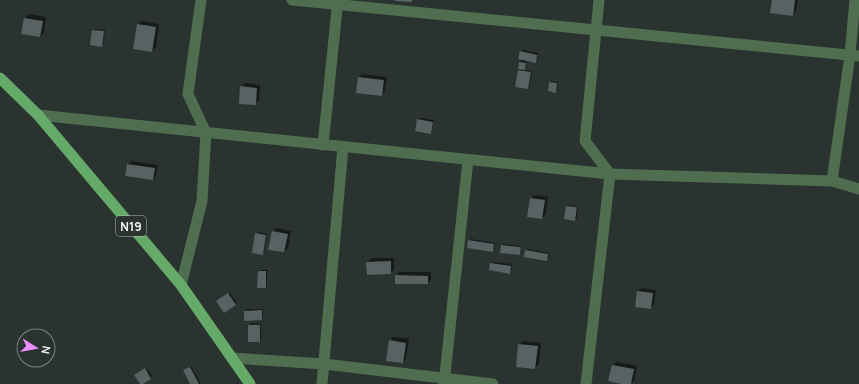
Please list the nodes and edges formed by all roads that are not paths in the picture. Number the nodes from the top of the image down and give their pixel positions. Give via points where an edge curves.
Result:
1 (201, 0) edge
2 (292, 0) edge
3 (599, 0) edge
4 (855, 0) edge
5 (337, 2) edge
6 (596, 30) junction
7 (854, 56) edge
8 (0, 78) edge
9 (38, 115) junction
10 (206, 132) junction
11 (323, 145) junction
12 (343, 147) junction
13 (468, 160) junction
14 (610, 174) junction
15 (832, 181) junction
16 (859, 189) edge
17 (181, 285) junction
18 (232, 358) junction
19 (324, 364) junction
20 (444, 381) edge
21 (250, 384) edge
22 (322, 384) edge
23 (493, 384) edge
24 (586, 384) edge

1 - 10 street via 188,94
2 - 5 street
3 - 6 street
4 - 7 street
5 - 6 street
5 - 11 street
6 - 7 street
6 - 14 street via 585,141
7 - 15 street
8 - 9 main road, N19
9 - 10 street
9 - 17 main road, N19
10 - 11 street
10 - 17 street via 202,201
11 - 12 street
12 - 13 street
12 - 19 street
13 - 14 street
13 - 20 street
14 - 15 street
14 - 24 street
15 - 16 street
17 - 18 main road, N19
18 - 19 street
18 - 21 main road, N19
19 - 20 street
19 - 22 street
20 - 23 street

